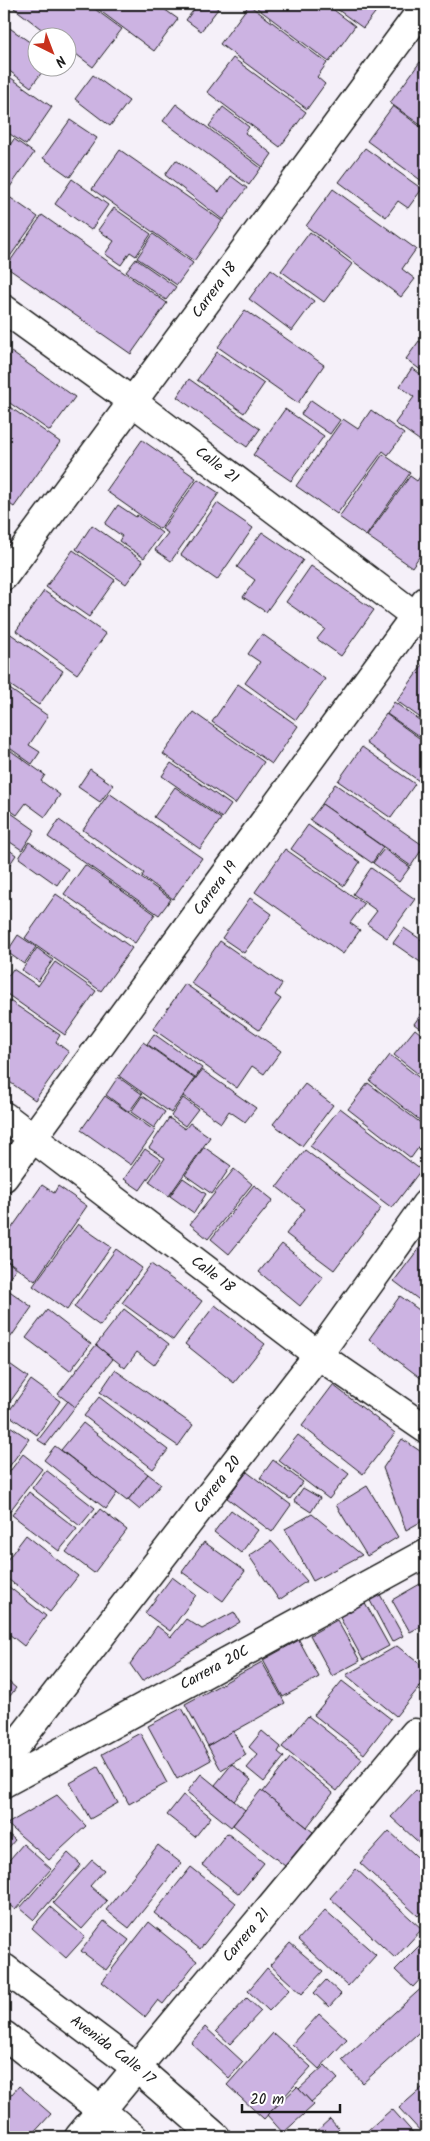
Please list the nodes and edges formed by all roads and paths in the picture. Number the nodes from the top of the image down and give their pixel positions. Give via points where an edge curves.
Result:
1 (426, 4) edge
2 (4, 309) edge
3 (133, 402) junction
4 (4, 576) edge
5 (422, 614) edge
6 (4, 1116) edge
7 (32, 1138) junction
8 (4, 1177) edge
9 (426, 1204) edge
10 (318, 1355) junction
11 (426, 1429) edge
12 (426, 1553) edge
13 (415, 1733) dead end
14 (4, 1761) edge
15 (4, 1783) edge
16 (4, 1968) edge
17 (4, 2035) edge
18 (137, 2068) junction
19 (101, 2110) junction
20 (79, 2137) edge
21 (133, 2137) edge
22 (216, 2137) edge

1 - 3 street, Carrera 18
2 - 3 street, Calle 21
3 - 4 street, Carrera 18
3 - 5 street, Calle 21
5 - 7 street, Carrera 19
6 - 7 street, Calle 18
7 - 8 street, Carrera 19
7 - 10 street, Calle 18
9 - 10 street, Carrera 20
10 - 11 street, Calle 18
10 - 14 street, Carrera 20
12 - 15 street, Carrera 20C
13 - 18 street, Carrera 21
16 - 18 street, Avenida Calle 17
17 - 19 street
18 - 19 street, Carrera 21
18 - 22 street, Avenida Calle 17
19 - 20 street, Carrera 21
19 - 21 street

